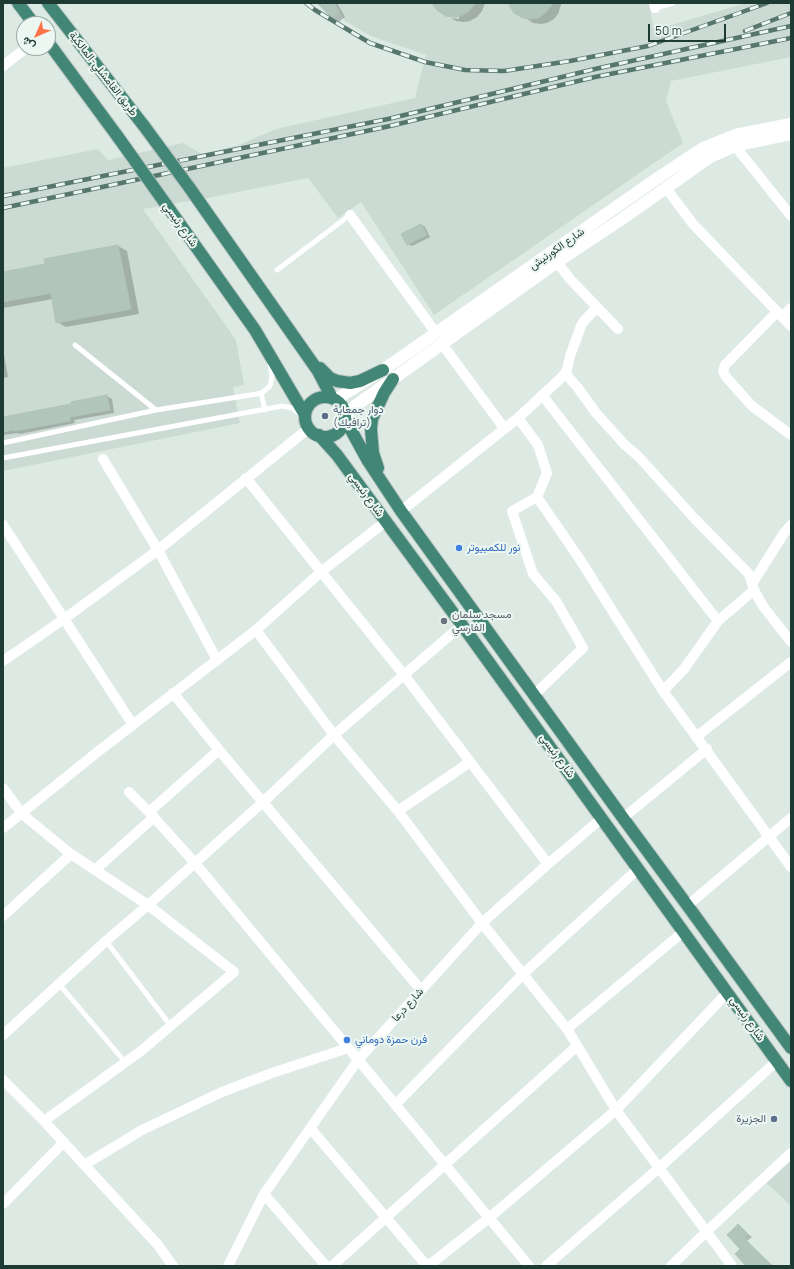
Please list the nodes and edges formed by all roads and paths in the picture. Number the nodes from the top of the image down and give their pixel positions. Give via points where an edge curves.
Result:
1 (18, 3) edge
2 (48, 3) edge
3 (673, 3) edge
4 (655, 6) edge
5 (28, 16) edge
6 (56, 53) edge
7 (16, 56) edge
8 (3, 66) edge
9 (791, 124) edge
10 (791, 134) edge
11 (735, 146) junction
12 (666, 188) junction
13 (615, 208) junction
14 (350, 215) joint
15 (791, 216) edge
16 (622, 219) junction
17 (557, 262) junction
18 (277, 270) dead end
19 (597, 307) junction
20 (791, 308) edge
21 (779, 314) junction
22 (791, 326) edge
23 (618, 328) dead end
24 (439, 339) junction
25 (299, 344) junction
26 (75, 345) dead end
27 (266, 348) junction
28 (383, 370) junction
29 (565, 373) junction
30 (393, 379) junction
31 (261, 393) junction
32 (542, 395) junction
33 (333, 399) junction
34 (156, 410) junction
35 (265, 410) junction
36 (345, 417) junction
37 (518, 418) junction
38 (307, 420) junction
39 (504, 428) junction
40 (319, 435) junction
41 (791, 435) edge
42 (3, 443) edge
43 (3, 458) edge
44 (103, 459) dead end
45 (246, 478) junction
46 (388, 491) junction
47 (537, 497) junction
48 (401, 510) junction
49 (385, 522) junction
50 (3, 525) edge
51 (791, 525) edge
52 (784, 533) junction
53 (791, 542) edge
54 (158, 550) junction
55 (322, 571) junction
56 (753, 587) junction
57 (64, 619) junction
58 (718, 621) junction
59 (462, 625) junction
60 (256, 630) junction
61 (791, 642) edge
62 (217, 660) junction
63 (3, 661) edge
64 (791, 662) edge
65 (404, 675) junction
66 (663, 691) junction
67 (173, 692) junction
68 (534, 695) junction
69 (132, 725) junction
70 (334, 735) junction
71 (696, 737) junction
72 (707, 749) junction
73 (219, 750) junction
74 (470, 762) junction
75 (3, 788) edge
76 (129, 792) dead end
77 (263, 802) junction
78 (398, 811) junction
79 (22, 814) junction
80 (151, 814) junction
81 (602, 818) junction
82 (623, 818) junction
83 (791, 818) edge
84 (3, 828) edge
85 (769, 837) junction
86 (71, 854) junction
87 (195, 863) junction
88 (548, 864) junction
89 (791, 867) edge
90 (95, 870) junction
91 (638, 870) junction
92 (148, 905) junction
93 (689, 907) junction
94 (3, 916) edge
95 (675, 920) junction
96 (482, 924) junction
97 (683, 932) junction
98 (106, 940) junction
99 (523, 974) junction
100 (59, 984) junction
101 (421, 990) junction
102 (728, 992) junction
103 (170, 1025) junction
104 (567, 1028) junction
105 (3, 1035) edge
106 (577, 1046) junction
107 (348, 1048) junction
108 (791, 1048) edge
109 (358, 1060) junction
110 (777, 1061) junction
111 (125, 1062) junction
112 (3, 1080) edge
113 (791, 1081) edge
114 (395, 1105) junction
115 (616, 1110) junction
116 (44, 1121) junction
117 (311, 1128) junction
118 (64, 1142) junction
119 (791, 1153) edge
120 (444, 1164) junction
121 (84, 1165) junction
122 (659, 1168) junction
123 (264, 1194) junction
124 (3, 1204) edge
125 (386, 1217) junction
126 (489, 1218) junction
127 (706, 1232) junction
128 (173, 1266) edge
129 (228, 1266) edge
130 (326, 1266) edge
131 (332, 1266) edge
132 (428, 1266) edge
133 (529, 1266) edge
134 (546, 1266) edge
135 (671, 1266) edge
136 (732, 1266) edge

1 - 5 highway
2 - 25 highway, طريق القامشلي-المالكية, bridge via 189,187
3 - 4 lane
6 - 27 highway, شارع رئيسي, bridge
7 - 8 street
9 - 13 street, شارع الكورنيش via 735,135 703,148
10 - 11 street, شارع الكورنيش
11 - 12 street, شارع الكورنيش via 710,157
11 - 15 street
12 - 16 street, شارع الكورنيش
12 - 21 street via 693,224
13 - 16 street
13 - 24 street, شارع الكورنيش
14 - 18 lane
14 - 24 street
16 - 17 street, شارع الكورنيش
17 - 19 street
17 - 24 street, شارع الكورنيش
19 - 23 street
19 - 29 street via 581,326
20 - 21 street
21 - 22 street
21 - 41 street via 726,365 723,371 752,406
24 - 28 street, شارع الكورنيش
24 - 30 street, شارع الكورنيش
24 - 39 street
25 - 28 highway via 330,378 343,383 355,382
25 - 33 highway
26 - 34 lane
27 - 31 lane via 272,381
27 - 38 highway, شارع رئيسي
28 - 33 street, شارع الكورنيش
29 - 32 street
29 - 56 street via 596,413 749,574
30 - 36 street, شارع الكورنيش via 355,406
30 - 46 highway via 376,408 371,429 374,453
31 - 34 lane
31 - 35 lane
32 - 37 street
32 - 58 street
33 - 36 highway via 342,406
33 - 38 highway via 322,398 313,401 309,406
34 - 42 lane
35 - 38 lane via 288,407
35 - 43 lane
36 - 40 highway via 341,428 334,434
36 - 46 highway, شارع رئيسي via 368,461
37 - 39 street
37 - 47 street via 538,445 547,473
38 - 40 highway
38 - 45 street
39 - 48 street
40 - 49 highway, شارع رئيسي via 337,455
44 - 54 street
45 - 54 street
45 - 55 street
46 - 48 highway, شارع رئيسي
47 - 66 street
47 - 68 street via 512,511 533,574 556,601 583,648
48 - 68 highway, شارع رئيسي
49 - 55 street
49 - 59 highway, شارع رئيسي
50 - 57 street
51 - 52 street
52 - 53 street
52 - 56 street
54 - 57 street
54 - 62 street
55 - 60 street
55 - 65 street
56 - 58 street
56 - 61 street via 763,606
57 - 63 street
57 - 69 street
58 - 66 street via 684,669
59 - 65 street
59 - 81 highway, شارع رئيسي
60 - 62 street
60 - 70 street
62 - 67 street
64 - 71 street
65 - 70 street
65 - 74 street
66 - 71 street
67 - 69 street
67 - 73 street
68 - 82 highway, شارع رئيسي
69 - 79 street
70 - 77 street
70 - 78 street
71 - 72 street
72 - 82 street
72 - 85 street
73 - 77 street
73 - 80 street
74 - 78 street
74 - 88 street
75 - 79 street
76 - 80 street
77 - 87 street
77 - 101 street
78 - 96 street
79 - 84 street
79 - 86 street
80 - 87 street
80 - 90 street
81 - 88 street, شارع درعا
81 - 91 highway, شارع رئيسي
82 - 93 highway, شارع رئيسي
83 - 85 street
85 - 89 street
85 - 93 street
86 - 90 street
86 - 94 street
87 - 92 street
87 - 107 street
88 - 96 street, شارع درعا
90 - 92 street
91 - 95 highway, شارع رئيسي
91 - 99 street
92 - 98 street
92 - 103 street via 234,972
93 - 95 highway
93 - 108 highway, شارع رئيسي
95 - 97 highway, شارع رئيسي
96 - 99 street
96 - 101 street, شارع درعا
97 - 102 highway, شارع رئيسي
97 - 104 street
98 - 100 street
98 - 103 lane
99 - 104 street
99 - 114 street
100 - 105 street
100 - 111 lane
101 - 109 street, شارع درعا
102 - 110 highway, شارع رئيسي
102 - 115 street
103 - 111 street
104 - 106 street
106 - 115 street
106 - 120 street
107 - 109 street
107 - 121 street via 222,1092 142,1130
109 - 114 street
109 - 117 street, شارع درعا
110 - 113 highway, شارع رئيسي
110 - 122 street
111 - 116 street
112 - 116 street
114 - 120 street
115 - 122 street
115 - 126 street
116 - 118 street
117 - 123 street, شارع درعا
117 - 125 street
118 - 121 street
118 - 124 street
119 - 127 street
120 - 125 street
120 - 126 street
121 - 128 street via 158,1245
122 - 127 street
122 - 134 street
123 - 129 street, شارع درعا
123 - 130 street
125 - 131 street
125 - 132 street
126 - 132 street
126 - 133 street
127 - 135 street
127 - 136 street

